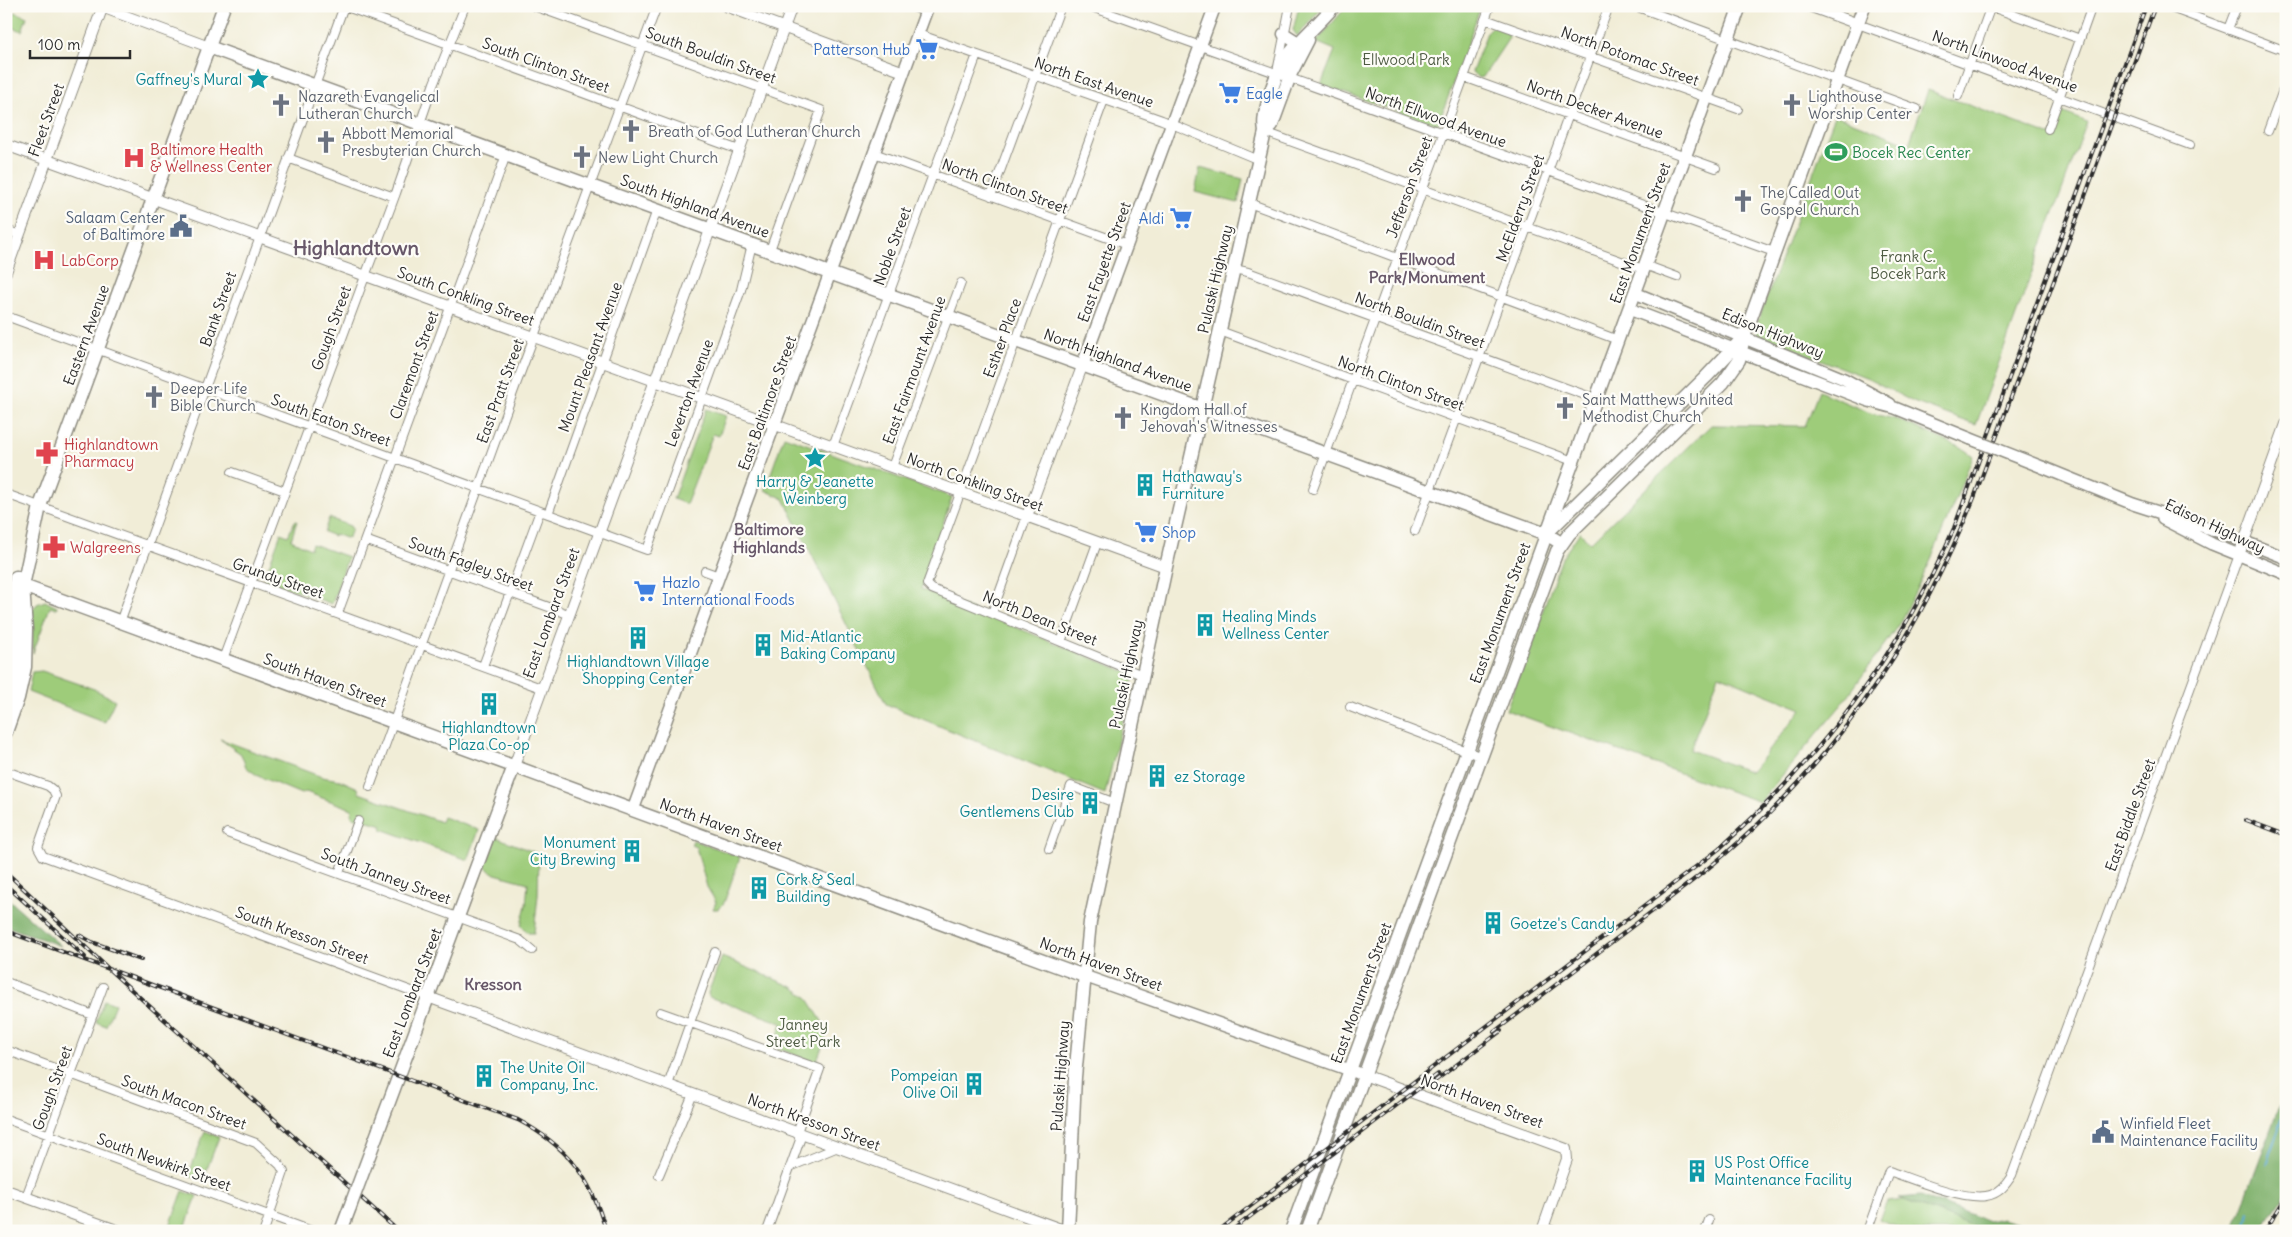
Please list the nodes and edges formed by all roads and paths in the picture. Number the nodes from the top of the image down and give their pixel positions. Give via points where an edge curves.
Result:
1 (224, 6) edge
2 (344, 6) edge
3 (465, 6) edge
4 (534, 6) edge
5 (657, 6) edge
6 (726, 6) edge
7 (792, 6) edge
8 (911, 6) edge
9 (1061, 6) edge
10 (1089, 6) edge
11 (1215, 6) edge
12 (1290, 6) edge
13 (1334, 6) edge
14 (1490, 6) edge
15 (1608, 6) edge
16 (1635, 6) edge
17 (1740, 6) edge
18 (1809, 6) edge
19 (1864, 6) edge
20 (1990, 6) edge
21 (2092, 6) edge
22 (2166, 6) edge
23 (2236, 6) edge
24 (102, 7) edge
25 (927, 9) edge
26 (1485, 19) junction
27 (1858, 24) junction
28 (1316, 27) junction
29 (784, 28) junction
30 (2228, 29) junction
31 (918, 34) junction
32 (1284, 34) junction
33 (2080, 39) junction
34 (1728, 40) junction
35 (1298, 43) junction
36 (643, 44) junction
37 (451, 45) junction
38 (1200, 46) junction
39 (209, 47) junction
40 (2286, 51) edge
41 (977, 55) junction
42 (1590, 56) junction
43 (1970, 65) junction
44 (904, 72) junction
45 (1276, 74) junction
46 (1035, 76) junction
47 (1464, 77) junction
48 (1289, 78) junction
49 (1837, 80) junction
50 (2286, 82) edge
51 (315, 85) junction
52 (762, 88) junction
53 (1958, 96) dead end
54 (2059, 97) junction
55 (1706, 98) junction
56 (1104, 100) junction
57 (619, 106) junction
58 (1278, 109) junction
59 (1738, 110) dead end
60 (1917, 110) dead end
61 (1569, 114) junction
62 (419, 124) junction
63 (1171, 126) junction
64 (2048, 129) dead end
65 (2268, 131) dead end
66 (1266, 132) junction
67 (1443, 134) junction
68 (2190, 144) dead end
69 (6, 145) edge
70 (739, 150) junction
71 (874, 153) junction
72 (506, 155) junction
73 (1685, 156) junction
74 (288, 158) junction
75 (47, 160) junction
76 (1259, 160) junction
77 (1716, 168) dead end
78 (1548, 172) junction
79 (933, 175) junction
80 (590, 186) junction
81 (1423, 189) junction
82 (991, 196) junction
83 (394, 197) junction
84 (154, 198) junction
85 (1249, 203) junction
86 (658, 210) junction
87 (1664, 213) junction
88 (1059, 220) junction
89 (1527, 228) junction
90 (710, 229) junction
91 (6, 230) edge
92 (20, 235) junction
93 (258, 237) junction
94 (752, 244) junction
95 (1127, 245) junction
96 (770, 250) junction
97 (1774, 252) junction
98 (1397, 258) junction
99 (1644, 267) junction
100 (1234, 269) junction
101 (6, 272) edge
102 (830, 272) junction
103 (365, 276) junction
104 (1677, 277) dead end
105 (961, 283) dead end
106 (889, 293) junction
107 (1635, 294) junction
108 (1502, 296) junction
109 (450, 307) junction
110 (1629, 309) junction
111 (949, 315) junction
112 (6, 316) edge
113 (1375, 318) junction
114 (1220, 331) junction
115 (534, 337) junction
116 (1744, 337) junction
117 (1016, 340) junction
118 (1618, 340) junction
119 (98, 350) junction
120 (1738, 350) junction
121 (1480, 356) junction
122 (602, 362) junction
123 (1083, 364) junction
124 (1353, 380) junction
125 (653, 381) junction
126 (204, 388) junction
127 (703, 398) junction
128 (1596, 399) junction
129 (1202, 408) junction
130 (1895, 408) junction
131 (1457, 418) junction
132 (2286, 424) edge
133 (774, 425) junction
134 (309, 427) junction
135 (2283, 441) edge
136 (832, 446) junction
137 (1326, 453) junction
138 (395, 458) junction
139 (1573, 461) junction
140 (892, 468) junction
141 (232, 472) dead end
142 (478, 489) junction
143 (1313, 489) dead end
144 (285, 491) junction
145 (1430, 491) junction
146 (960, 492) junction
147 (6, 494) edge
148 (2133, 504) junction
149 (40, 506) junction
150 (544, 512) junction
151 (1027, 516) junction
152 (1415, 531) dead end
153 (598, 532) junction
154 (1546, 534) junction
155 (365, 540) junction
156 (2244, 541) junction
157 (1097, 543) junction
158 (1561, 543) junction
159 (147, 545) junction
160 (647, 550) joint
161 (2240, 555) junction
162 (2286, 558) edge
163 (1166, 567) junction
164 (448, 570) junction
165 (705, 571) dead end
166 (2286, 574) edge
167 (719, 576) junction
168 (15, 583) edge
169 (251, 583) junction
170 (928, 586) joint
171 (510, 593) junction
172 (6, 608) edge
173 (338, 613) junction
174 (992, 613) junction
175 (568, 614) junction
176 (120, 622) junction
177 (1061, 642) junction
178 (422, 644) junction
179 (222, 659) junction
180 (483, 666) junction
181 (1142, 674) junction
182 (541, 688) junction
183 (6, 706) edge
184 (1350, 707) dead end
185 (393, 722) junction
186 (6, 732) edge
187 (1467, 751) junction
188 (1482, 757) junction
189 (514, 766) junction
190 (6, 771) edge
191 (370, 787) dead end
192 (1115, 803) junction
193 (633, 810) junction
194 (358, 821) dead end
195 (227, 833) dead end
196 (1049, 849) dead end
197 (339, 874) junction
198 (458, 917) junction
199 (532, 950) dead end
200 (715, 952) dead end
201 (1084, 976) junction
202 (6, 982) edge
203 (103, 987) dead end
204 (428, 997) junction
205 (660, 1012) dead end
206 (93, 1015) junction
207 (690, 1023) junction
208 (552, 1042) joint
209 (6, 1050) edge
210 (1350, 1070) junction
211 (72, 1074) junction
212 (1364, 1075) junction
213 (668, 1085) junction
214 (693, 1094) junction
215 (6, 1119) edge
216 (797, 1132) junction
217 (49, 1134) junction
218 (838, 1147) junction
219 (790, 1167) junction
220 (659, 1175) dead end
221 (6, 1190) edge
222 (26, 1197) junction
223 (270, 1215) junction
224 (1709, 1220) dead end
225 (1543, 1229) edge
226 (119, 1231) edge
227 (264, 1231) edge
228 (312, 1231) edge
229 (341, 1231) edge
230 (767, 1231) edge
231 (1067, 1231) edge
232 (1291, 1231) edge
233 (1307, 1231) edge
234 (1554, 1231) edge
235 (1705, 1231) edge
236 (1866, 1231) edge

1 - 39 main road, Eastern Avenue
2 - 37 street, South Clinton Street
2 - 51 street, Bank Street
3 - 37 street, Gough Street
4 - 36 street, South Bouldin Street
5 - 36 street, East Pratt Street
6 - 29 street
7 - 29 street, East Lombard Street
8 - 25 street
9 - 46 street
10 - 38 street, North Ellwood Avenue
11 - 38 main road, East Fayette Street
12 - 32 street, Pulaski Highway
13 - 28 main road
14 - 26 street, Jefferson Street
15 - 42 street, McElderry Street
16 - 34 street
17 - 34 main road, East Monument Street
18 - 27 street, North Linwood Avenue
19 - 27 main road
20 - 33 street
20 - 43 street
21 - 33 street
22 - 30 street
23 - 30 street
24 - 39 street, South Highland Avenue
24 - 75 street, Fleet Street
25 - 31 main road, East Baltimore Street
26 - 42 street, North Potomac Street
26 - 47 street, Jefferson Street
27 - 43 street, North Linwood Avenue
27 - 49 main road
28 - 35 main road
28 - 48 main road, Pulaski Highway
29 - 44 street
29 - 52 street, East Lombard Street
30 - 40 street
31 - 41 street, North East Avenue
31 - 44 main road, East Baltimore Street
32 - 35 main road
32 - 45 street, Pulaski Highway
33 - 54 street
34 - 49 street
34 - 55 main road, East Monument Street
35 - 45 main road
36 - 52 street, South Bouldin Street
36 - 57 street, East Pratt Street
37 - 57 street, South Clinton Street
37 - 62 street, Gough Street
38 - 45 street, North Ellwood Avenue
38 - 63 main road, East Fayette Street
39 - 51 main road, South Highland Avenue
39 - 84 main road, Eastern Avenue
41 - 46 street, North East Avenue
41 - 79 street, Noble Street
42 - 55 street, North Potomac Street
42 - 61 street, McElderry Street
43 - 53 street
43 - 54 street, North Linwood Avenue
44 - 71 main road, East Baltimore Street
45 - 48 street, North Ellwood Avenue
45 - 58 main road via 1280,84 1276,101
45 - 66 main road, Pulaski Highway via 1263,122
46 - 56 street, North East Avenue
46 - 82 street
47 - 61 street, North Decker Avenue
47 - 67 street, Jefferson Street
48 - 58 main road, Pulaski Highway
48 - 67 street, North Ellwood Avenue
49 - 60 street
49 - 97 main road
50 - 65 street
51 - 62 main road, South Highland Avenue
51 - 74 street, Bank Street
52 - 70 street, East Lombard Street
52 - 96 street, South Bouldin Street via 821,110
54 - 64 street
54 - 68 street, North Linwood Avenue
55 - 59 street, North Potomac Street
55 - 73 main road, East Monument Street
56 - 63 street, North East Avenue
56 - 88 street, Esther Place
57 - 70 street, South Clinton Street
57 - 80 street, East Pratt Street
58 - 66 main road, Pulaski Highway
61 - 73 street, North Decker Avenue
61 - 78 street, McElderry Street
62 - 72 main road, South Highland Avenue
62 - 83 street, Gough Street
63 - 76 street, North East Avenue
63 - 95 main road, East Fayette Street
66 - 76 main road, Pulaski Highway
66 - 81 street
67 - 78 street, North Ellwood Avenue
67 - 81 street, Jefferson Street
69 - 75 street, South Conkling Street
70 - 90 street, East Lombard Street
71 - 79 street, North Clinton Street
71 - 102 main road, East Baltimore Street
72 - 80 main road, South Highland Avenue
72 - 109 street, Claremont Street
73 - 77 street, North Decker Avenue
73 - 87 main road, East Monument Street
74 - 83 street
74 - 93 street, Bank Street
75 - 84 street, South Conkling Street
75 - 92 street, Fleet Street
76 - 85 main road, Pulaski Highway
78 - 87 street, North Ellwood Avenue
78 - 89 street, McElderry Street
79 - 82 street, North Clinton Street
79 - 106 street, Noble Street
80 - 86 main road, South Highland Avenue
80 - 115 street, East Pratt Street
81 - 89 street
81 - 98 street, Jefferson Street
82 - 88 street, North Clinton Street
83 - 103 street, Gough Street
84 - 93 street, South Conkling Street
84 - 119 main road, Eastern Avenue
85 - 98 street
85 - 100 main road, Pulaski Highway
86 - 90 main road, South Highland Avenue
86 - 122 street, Mount Pleasant Avenue
87 - 97 street, North Ellwood Avenue
87 - 99 main road, East Monument Street
88 - 95 street, North Clinton Street
88 - 117 street, Esther Place
89 - 99 street
89 - 108 street, McElderry Street
90 - 94 main road, South Highland Avenue
90 - 125 street, East Lombard Street
91 - 92 street
92 - 101 street, Fleet Street
93 - 103 street, South Conkling Street
93 - 126 street, Bank Street
94 - 96 main road, South Highland Avenue
94 - 127 street, Leverton Avenue via 741,290
95 - 123 main road, East Fayette Street
96 - 102 main road, South Highland Avenue
97 - 116 main road
98 - 108 street
98 - 113 street, Jefferson Street
99 - 104 street
99 - 107 main road, East Monument Street
100 - 113 street, North Bouldin Street
100 - 114 main road, Pulaski Highway
102 - 106 main road, North Highland Avenue
102 - 133 main road, East Baltimore Street
103 - 109 street, South Conkling Street
103 - 134 street, Gough Street
105 - 111 street, East Fairmount Avenue
106 - 111 main road, North Highland Avenue
106 - 136 street, Noble Street
107 - 110 main road, East Monument Street
107 - 116 main road, Edison Highway
108 - 118 street
108 - 121 street, McElderry Street
109 - 115 street, South Conkling Street
109 - 138 street, Claremont Street
110 - 118 main road, East Monument Street
110 - 120 main road, Edison Highway
111 - 117 main road, North Highland Avenue
111 - 140 street, East Fairmount Avenue
112 - 119 street, South Eaton Street
113 - 121 street, North Bouldin Street
113 - 124 street, Jefferson Street
114 - 124 street, North Clinton Street
114 - 129 main road, Pulaski Highway
115 - 122 street, South Conkling Street
115 - 142 street, East Pratt Street
116 - 120 main road
116 - 130 main road, Edison Highway via 1844,379 1883,398
117 - 123 main road, North Highland Avenue
117 - 146 street, Esther Place
118 - 128 main road, East Monument Street
119 - 126 street, South Eaton Street
119 - 149 main road, Eastern Avenue
120 - 130 main road, Edison Highway
120 - 154 main road
120 - 158 main road via 1734,368 1723,383
121 - 128 street, North Bouldin Street
121 - 131 street, McElderry Street
122 - 125 street, South Conkling Street
122 - 150 street, Mount Pleasant Avenue
123 - 129 main road, North Highland Avenue
123 - 151 street, East Fayette Street
124 - 131 street, North Clinton Street
124 - 137 street, Jefferson Street
125 - 127 street, South Conkling Street
125 - 153 street, East Lombard Street
126 - 134 street, South Eaton Street
126 - 159 street, Bank Street
127 - 133 street, South Conkling Street
127 - 160 street, Leverton Avenue
128 - 139 main road, East Monument Street
129 - 137 main road, North Highland Avenue
129 - 163 main road, Pulaski Highway
130 - 148 main road, Edison Highway, bridge
131 - 139 street, North Clinton Street
131 - 145 street, McElderry Street
132 - 135 street, East Biddle Street
133 - 136 street, North Conkling Street
133 - 167 main road, East Baltimore Street
134 - 138 street, South Eaton Street
134 - 144 street, Gough Street
135 - 156 street, East Biddle Street
136 - 140 street, North Conkling Street
137 - 143 street, Jefferson Street
137 - 145 main road, North Highland Avenue
138 - 142 street, South Eaton Street
138 - 155 street, Claremont Street
139 - 154 main road, East Monument Street
140 - 146 street, North Conkling Street
141 - 144 street
142 - 150 street, South Eaton Street
142 - 164 street, East Pratt Street
144 - 169 street, Gough Street
145 - 152 street, McElderry Street
145 - 154 main road, North Highland Avenue
146 - 151 street, North Conkling Street
146 - 170 street, Esther Place
147 - 149 street, Grundy Street
148 - 156 main road, Edison Highway
148 - 161 main road, Edison Highway
149 - 159 street, Grundy Street
149 - 168 main road, Eastern Avenue via 22,548
150 - 153 street, South Eaton Street
150 - 171 street, Mount Pleasant Avenue
151 - 157 street, North Conkling Street
151 - 174 street, East Fayette Street
153 - 160 street, South Eaton Street
153 - 175 street, East Lombard Street
154 - 158 main road, North Highland Avenue
154 - 187 main road, East Monument Street
155 - 164 street, South Fagley Street
155 - 173 street, Claremont Street
156 - 161 street, East Biddle Street
156 - 162 main road, Edison Highway
157 - 163 street, North Conkling Street
157 - 177 street
158 - 188 main road, East Monument Street
159 - 169 street, Grundy Street
159 - 176 street, Bank Street
161 - 166 main road, Edison Highway
161 - 236 street, East Biddle Street via 2008,1183 1997,1192 1979,1197 1889,1171
163 - 181 main road, Pulaski Highway
164 - 171 street, South Fagley Street
164 - 178 street, East Pratt Street
165 - 167 street
167 - 193 main road, East Baltimore Street
168 - 172 street, Eastern Avenue
168 - 176 main road, South Haven Street
168 - 183 main road, Eastern Avenue via 15,664
168 - 186 main road, Eastern Avenue via 26,629 25,667
169 - 173 street, Grundy Street
169 - 179 street, Gough Street
170 - 174 street, North Dean Street
171 - 175 street, South Fagley Street
171 - 180 street, Mount Pleasant Avenue
173 - 178 street, Grundy Street
174 - 177 street, North Dean Street
175 - 182 street, East Lombard Street
176 - 179 main road, South Haven Street
177 - 181 street, North Dean Street
178 - 180 street, Grundy Street
178 - 185 street, East Pratt Street
179 - 185 main road, South Haven Street
180 - 182 street, Grundy Street
181 - 192 main road, Pulaski Highway
182 - 189 street, East Lombard Street
184 - 187 street
185 - 189 main road, South Haven Street
185 - 191 street, East Pratt Street
187 - 188 street
187 - 210 main road, East Monument Street
188 - 212 main road, East Monument Street
189 - 193 main road, South Haven Street
189 - 198 main road, East Lombard Street
190 - 204 street, South Kresson Street via 54,790 56,796 38,847 43,856
192 - 196 street via 1071,786
192 - 201 main road, Pulaski Highway via 1090,922
193 - 201 main road, North Haven Street
194 - 197 street
195 - 197 street, South Janney Street
197 - 198 street, South Janney Street
198 - 199 street, South Janney Street via 520,940
198 - 204 main road, East Lombard Street
200 - 207 street
201 - 210 main road, North Haven Street
201 - 231 main road, Pulaski Highway
202 - 206 street
203 - 206 street, Gough Street
204 - 208 street, South Kresson Street
204 - 229 main road, East Lombard Street, bridge
205 - 207 street
206 - 211 street, Gough Street
207 - 213 street
207 - 216 street via 820,1069
208 - 213 street, North Kresson Street
209 - 211 street, South Macon Street
210 - 212 main road, North Haven Street
210 - 232 main road, East Monument Street
211 - 217 street, Gough Street
211 - 223 street, South Macon Street via 256,1143 284,1172
212 - 225 street, North Haven Street via 1566,1149 1567,1159
212 - 233 main road, East Monument Street
213 - 214 street, North Kresson Street
214 - 216 street, North Kresson Street
214 - 220 street
215 - 217 street, South Newkirk Street
216 - 218 street, North Kresson Street
216 - 219 street via 800,1140
217 - 222 street, Gough Street
217 - 223 street, South Newkirk Street
218 - 219 street
218 - 231 street, North Kresson Street
219 - 230 street
221 - 222 street
222 - 226 street
223 - 227 street, South Macon Street
223 - 228 street, South Newkirk Street
224 - 235 street
225 - 234 street

